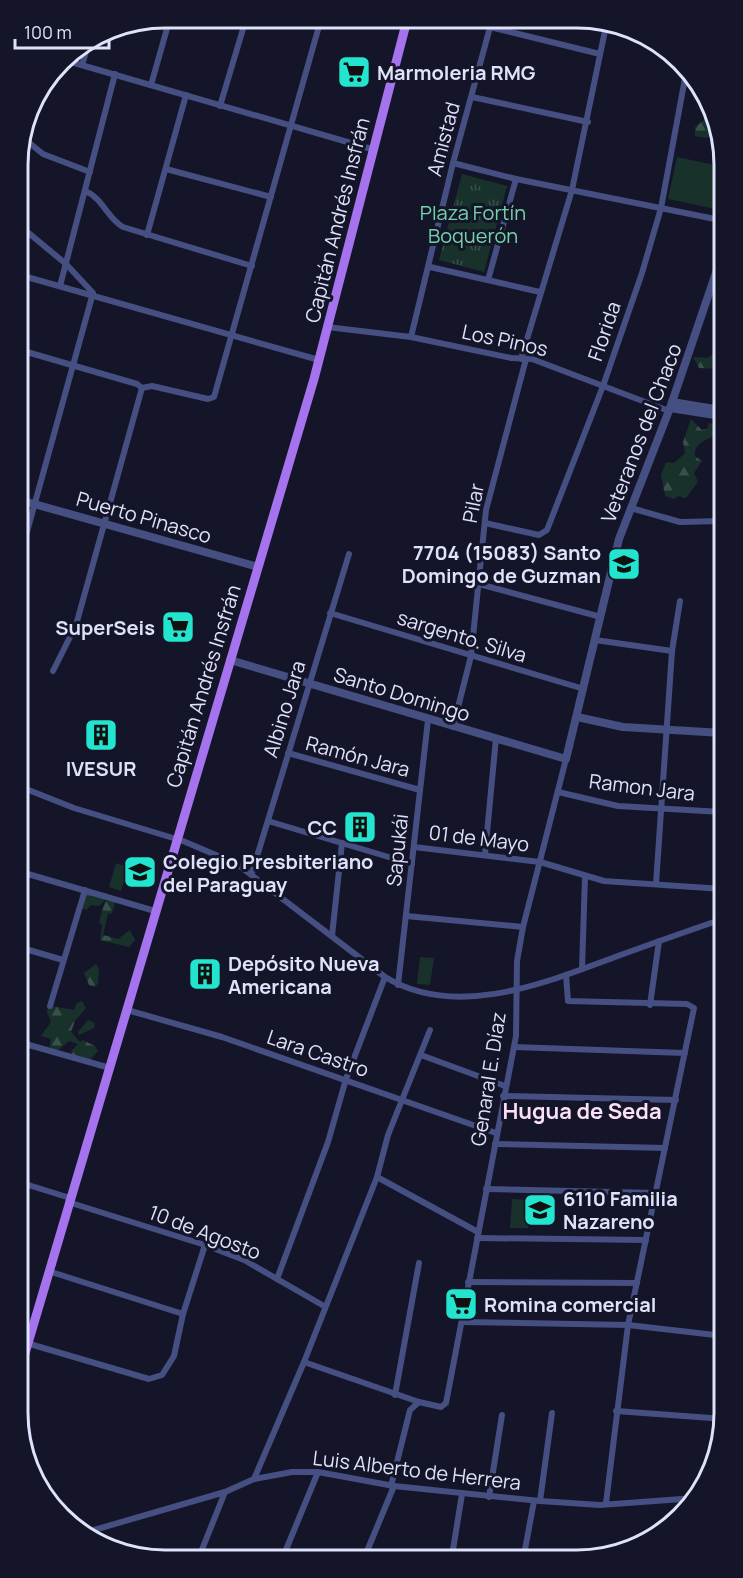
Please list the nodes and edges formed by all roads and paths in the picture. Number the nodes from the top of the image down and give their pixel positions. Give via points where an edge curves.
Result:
1 (405, 28) edge
2 (490, 28) edge
3 (506, 28) edge
4 (167, 29) edge
5 (243, 29) edge
6 (318, 29) edge
7 (605, 31) edge
8 (600, 54) junction
9 (85, 55) edge
10 (75, 63) edge
11 (82, 65) junction
12 (115, 74) junction
13 (685, 81) edge
14 (151, 85) junction
15 (186, 95) junction
16 (472, 98) junction
17 (220, 106) junction
18 (588, 122) junction
19 (292, 127) junction
20 (30, 144) edge
21 (375, 150) junction
22 (453, 163) junction
23 (166, 169) junction
24 (90, 172) junction
25 (516, 179) junction
26 (572, 190) junction
27 (85, 191) junction
28 (272, 197) junction
29 (661, 208) junction
30 (714, 219) edge
31 (29, 233) edge
32 (147, 235) junction
33 (66, 264) junction
34 (252, 266) junction
35 (429, 267) junction
36 (29, 277) edge
37 (488, 280) junction
38 (714, 280) edge
39 (60, 286) junction
40 (540, 292) junction
41 (93, 296) junction
42 (327, 327) junction
43 (232, 334) junction
44 (411, 337) junction
45 (29, 353) edge
46 (524, 359) junction
47 (319, 360) junction
48 (72, 367) junction
49 (603, 386) junction
50 (142, 388) junction
51 (670, 407) junction
52 (714, 410) edge
53 (714, 415) edge
54 (29, 503) edge
55 (33, 504) junction
56 (631, 508) junction
57 (29, 521) edge
58 (714, 521) edge
59 (103, 523) junction
60 (485, 523) junction
61 (349, 554) dead end
62 (258, 567) junction
63 (479, 584) junction
64 (680, 601) dead end
65 (330, 614) junction
66 (601, 617) junction
67 (595, 640) junction
68 (672, 651) junction
69 (471, 656) junction
70 (230, 660) junction
71 (52, 671) dead end
72 (309, 683) junction
73 (584, 689) junction
74 (577, 717) junction
75 (428, 720) junction
76 (453, 727) junction
77 (666, 730) junction
78 (714, 733) edge
79 (496, 738) junction
80 (288, 753) junction
81 (566, 759) junction
82 (28, 790) edge
83 (420, 790) junction
84 (558, 792) junction
85 (662, 808) junction
86 (714, 811) edge
87 (268, 821) junction
88 (175, 841) junction
89 (342, 843) junction
90 (414, 847) junction
91 (485, 854) junction
92 (540, 862) junction
93 (412, 864) junction
94 (252, 873) junction
95 (28, 874) edge
96 (585, 877) junction
97 (656, 884) junction
98 (714, 888) edge
99 (85, 890) junction
100 (155, 911) junction
101 (406, 916) junction
102 (714, 922) edge
103 (523, 927) junction
104 (332, 936) junction
105 (659, 941) junction
106 (28, 950) edge
107 (63, 960) junction
108 (582, 969) junction
109 (566, 975) junction
110 (385, 977) junction
111 (398, 985) junction
112 (516, 990) junction
113 (650, 1005) junction
114 (50, 1006) dead end
115 (126, 1010) junction
116 (430, 1030) dead end
117 (28, 1045) edge
118 (514, 1047) junction
119 (685, 1053) junction
120 (421, 1055) junction
121 (110, 1068) junction
122 (346, 1079) junction
123 (505, 1086) junction
124 (503, 1096) junction
125 (402, 1100) junction
126 (676, 1100) junction
127 (496, 1133) junction
128 (495, 1144) junction
129 (665, 1148) junction
130 (377, 1177) junction
131 (28, 1186) edge
132 (486, 1190) junction
133 (656, 1193) junction
134 (69, 1200) junction
135 (478, 1235) junction
136 (646, 1240) junction
137 (205, 1245) junction
138 (419, 1263) dead end
139 (48, 1271) junction
140 (277, 1279) junction
141 (468, 1282) junction
142 (637, 1284) junction
143 (324, 1306) junction
144 (183, 1314) junction
145 (462, 1322) junction
146 (628, 1325) junction
147 (28, 1333) edge
148 (714, 1335) edge
149 (28, 1343) edge
150 (304, 1362) junction
151 (395, 1395) junction
152 (419, 1402) junction
153 (616, 1411) junction
154 (552, 1413) dead end
155 (502, 1415) dead end
156 (714, 1418) edge
157 (318, 1472) junction
158 (254, 1479) junction
159 (392, 1486) junction
160 (225, 1492) junction
161 (462, 1494) junction
162 (489, 1497) junction
163 (683, 1499) edge
164 (537, 1501) junction
165 (606, 1503) junction
166 (95, 1530) edge
167 (203, 1550) edge
168 (286, 1550) edge
169 (367, 1550) edge
170 (453, 1550) edge
171 (525, 1550) edge

1 - 21 main road, Capitán Andrés Insfrán
2 - 16 street, Amistad
3 - 8 street
4 - 14 street
5 - 17 street
6 - 19 street
7 - 8 street, Pilar
8 - 18 street, Pilar
9 - 11 street
10 - 11 street
11 - 12 street
12 - 14 street
12 - 24 street
13 - 29 street, Florida
14 - 15 street
15 - 17 street
15 - 23 street
16 - 18 street
16 - 22 street, Amistad
17 - 19 street
18 - 26 street, Pilar
19 - 21 street
19 - 28 street
20 - 24 street via 43,154
21 - 42 main road, Capitán Andrés Insfrán
22 - 25 street
22 - 35 street, Amistad
23 - 28 street
23 - 32 street
24 - 27 street
25 - 26 street
25 - 37 street
26 - 29 street
26 - 40 street, Pilar
27 - 32 street via 101,202 117,223
27 - 33 street
28 - 34 street
29 - 30 street
29 - 49 street, Florida
31 - 33 street
32 - 34 street
33 - 39 street
33 - 41 street via 91,288
34 - 43 street
35 - 37 street
35 - 44 street, Amistad
36 - 39 street
37 - 40 street
38 - 51 street, Veteranos del Chaco
39 - 41 street
40 - 46 street, Pilar
41 - 43 street
41 - 48 street
42 - 44 street, Los Pinos
42 - 47 main road, Capitán Andrés Insfrán
43 - 47 street
43 - 50 street via 213,398 152,386
44 - 46 street, Los Pinos
45 - 48 street
46 - 49 street, Los Pinos
46 - 60 street, Pilar
47 - 62 main road, Capitán Andrés Insfrán
48 - 50 street
48 - 55 street
49 - 51 street, Los Pinos
49 - 60 street, Florida via 545,533 538,535
50 - 59 street
51 - 52 street, Los Pinos
51 - 53 street
51 - 56 street, Veteranos del Chaco
54 - 55 street, Puerto Pinasco
55 - 57 street
55 - 59 street, Puerto Pinasco
56 - 58 street via 680,522
56 - 66 street, Veteranos del Chaco via 619,539
59 - 62 street, Puerto Pinasco
59 - 71 street via 76,625
60 - 63 street, Pilar
61 - 65 street, Albino Jara
62 - 70 main road, Capitán Andrés Insfrán
63 - 66 street
63 - 69 street, Pilar
64 - 68 street
65 - 69 street, sargento. Silva
65 - 72 street, Albino Jara
66 - 67 street, Veteranos del Chaco
67 - 68 street
67 - 73 street, Veteranos del Chaco
68 - 77 street
69 - 73 street, sargento. Silva
69 - 76 street, Pilar
70 - 72 street, Santo Domingo
70 - 88 main road, Capitán Andrés Insfrán
72 - 75 street, Santo Domingo
72 - 80 street, Albino Jara
73 - 74 street, Veteranos del Chaco
74 - 77 street via 622,727
74 - 81 street, Veteranos del Chaco
75 - 76 street, Santo Domingo
75 - 83 street, Sapukái
76 - 79 street, Santo Domingo
77 - 78 street
77 - 85 street
79 - 81 street, Santo Domingo
79 - 91 street
80 - 83 street, Ramón Jara
80 - 87 street, Albino Jara
81 - 84 street, Genaral E. Díaz
82 - 88 street
83 - 90 street, Sapukái
84 - 85 street, Ramon Jara via 618,806
84 - 92 street, Genaral E. Díaz
85 - 86 street, Ramon Jara
85 - 97 street
87 - 89 street, 01 de Mayo
87 - 94 street, Albino Jara
88 - 94 street
88 - 100 main road, Capitán Andrés Insfrán
89 - 93 street, 01 de Mayo
89 - 104 street
90 - 91 street, 01 de Mayo
90 - 93 street, Sapukái
91 - 92 street, 01 de Mayo
92 - 96 street, 01 de Mayo
92 - 103 street, Genaral E. Díaz
93 - 101 street, Sapukái
94 - 104 street
95 - 99 street
96 - 97 street
96 - 108 street
97 - 98 street
99 - 100 street
99 - 107 street
100 - 115 main road, Capitán Andrés Insfrán
101 - 103 street
101 - 111 street, Sapukái
102 - 105 street
103 - 112 street, Genaral E. Díaz
104 - 110 street
105 - 108 street
105 - 113 street
106 - 107 street
107 - 114 street
108 - 109 street
109 - 112 street
109 - 113 street via 568,1001
110 - 111 street
110 - 122 street
111 - 112 street via 474,996
112 - 118 street, Genaral E. Díaz
113 - 119 street via 693,1006
115 - 121 main road, Capitán Andrés Insfrán
115 - 122 street, Lara Castro
116 - 120 street
117 - 121 street
118 - 119 street
118 - 123 street, Genaral E. Díaz
119 - 126 street
120 - 123 street
120 - 125 street
121 - 134 main road, Capitán Andrés Insfrán
122 - 125 street, Lara Castro
122 - 140 street via 328,1142
123 - 124 street, Genaral E. Díaz
124 - 126 street
124 - 127 street, Genaral E. Díaz
125 - 127 street, Lara Castro
125 - 130 street
126 - 129 street
127 - 128 street, Genaral E. Díaz
128 - 129 street
128 - 132 street, Genaral E. Díaz
129 - 133 street
130 - 135 street
130 - 143 street
131 - 134 street, 10 de Agosto
132 - 133 street
132 - 135 street, Genaral E. Díaz
133 - 136 street
134 - 137 street, 10 de Agosto
134 - 139 main road, Capitán Andrés Insfrán
135 - 136 street
135 - 141 street, Genaral E. Díaz
136 - 142 street
137 - 140 street, 10 de Agosto via 244,1260
137 - 144 street
138 - 151 street
139 - 144 street
139 - 147 main road, Capitán Andrés Insfrán
140 - 143 street, 10 de Agosto
141 - 142 street
141 - 145 street, Genaral E. Díaz
142 - 146 street
143 - 150 street
144 - 149 street via 174,1356 157,1379
145 - 146 street
145 - 152 street, Genaral E. Díaz via 443,1406
146 - 148 street
146 - 153 street
150 - 151 street
150 - 158 street
151 - 152 street
152 - 159 street via 410,1410
153 - 156 street
153 - 165 street
154 - 164 street
155 - 162 street
157 - 158 street, Luis Alberto de Herrera
157 - 159 street, Luis Alberto de Herrera
157 - 168 street
158 - 160 street, Luis Alberto de Herrera
159 - 161 street, Luis Alberto de Herrera
159 - 169 street
160 - 166 street, Luis Alberto de Herrera
160 - 167 street
161 - 162 street, Luis Alberto de Herrera
161 - 170 street
162 - 164 street, Luis Alberto de Herrera
163 - 165 street, Luis Alberto de Herrera
164 - 165 street, Luis Alberto de Herrera
164 - 171 street

